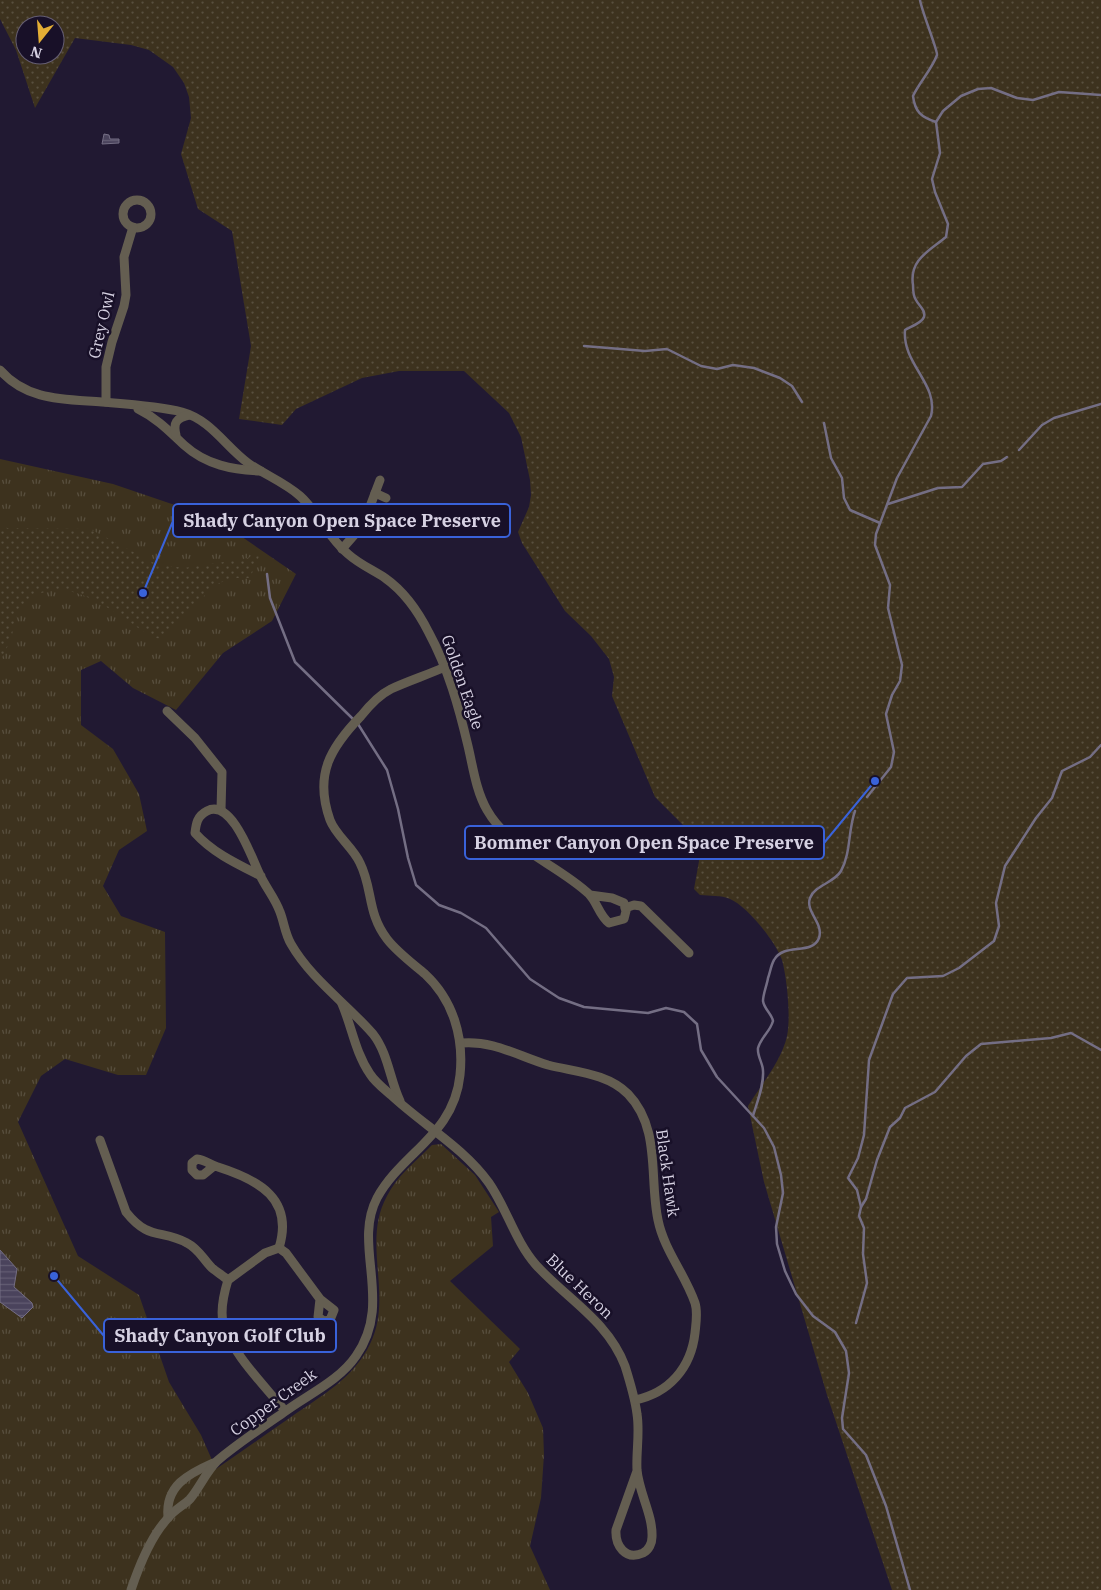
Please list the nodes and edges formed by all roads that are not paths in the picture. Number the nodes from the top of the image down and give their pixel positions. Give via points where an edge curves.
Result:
1 (133, 227) dead end
2 (0, 370) edge
3 (106, 402) junction
4 (132, 406) junction
5 (189, 415) junction
6 (177, 438) junction
7 (264, 471) junction
8 (380, 480) dead end
9 (375, 493) junction
10 (386, 498) dead end
11 (342, 549) junction
12 (445, 667) junction
13 (167, 711) dead end
14 (221, 810) junction
15 (260, 876) junction
16 (590, 895) junction
17 (626, 908) junction
18 (689, 954) dead end
19 (342, 1004) junction
20 (461, 1043) junction
21 (402, 1106) junction
22 (436, 1133) junction
23 (100, 1140) dead end
24 (214, 1166) dead end
25 (279, 1248) junction
26 (228, 1280) junction
27 (320, 1299) dead end
28 (635, 1400) junction
29 (284, 1411) junction
30 (216, 1462) junction
31 (637, 1471) junction
32 (179, 1483) junction
33 (193, 1495) junction
34 (168, 1517) junction
35 (131, 1590) edge

1 - 3 street, Grey Owl via 124,257 124,306 106,367
2 - 3 street, Golden Eagle via 36,395
3 - 4 street, Golden Eagle
4 - 5 street, Golden Eagle
4 - 6 street, Golden Eagle via 155,418
5 - 6 street via 176,421
5 - 7 street, Golden Eagle via 218,433 248,463
6 - 7 street, Golden Eagle via 216,464 239,470
7 - 11 street, Golden Eagle via 314,510
8 - 9 street
9 - 10 street
9 - 11 street via 363,525
11 - 12 street, Golden Eagle via 402,592 430,633
12 - 16 street, Golden Eagle via 486,809 513,840
12 - 20 street, Copper Creek via 388,690 371,704 335,745 323,786 332,824 360,863 373,916 395,949 440,990 453,1016
13 - 14 street via 195,738 222,772
14 - 15 street, Blue Heron via 247,844
14 - 15 street via 211,809 202,814 196,833 224,858
15 - 19 street, Blue Heron via 281,912 290,943
16 - 17 street, Golden Eagle via 612,898 624,903
16 - 17 street, Golden Eagle via 609,923 624,919
17 - 18 street via 641,906
19 - 21 street, Blue Heron via 380,1045
19 - 21 street, Blue Heron via 357,1050 370,1075
20 - 22 street, Copper Creek via 457,1090
20 - 28 street, Black Hawk via 494,1045 549,1065 612,1082 641,1110 651,1141 657,1220 695,1304 697,1321 689,1360 678,1376 667,1387
21 - 22 street, Blue Heron
22 - 28 street, Blue Heron via 466,1156 489,1183 534,1262 601,1326 624,1364
22 - 29 street, Copper Creek via 393,1176 377,1198 371,1216 369,1244 373,1313 362,1347 346,1368
23 - 26 street via 126,1212 134,1221 154,1234 186,1242
24 - 25 street via 248,1177 275,1199 281,1219
25 - 26 street via 265,1253
25 - 27 street
26 - 29 street via 222,1309 227,1332 237,1351
28 - 31 street, Blue Heron via 638,1414
29 - 30 street, Copper Creek
30 - 32 street, Copper Creek via 193,1472
30 - 33 street, Copper Creek
31 - 31 street, Blue Heron via 616,1530 618,1547 626,1554 634,1555 646,1550 652,1538
32 - 33 street
32 - 34 street, Copper Creek via 171,1490
33 - 34 street, Copper Creek
34 - 35 street, Copper Creek

